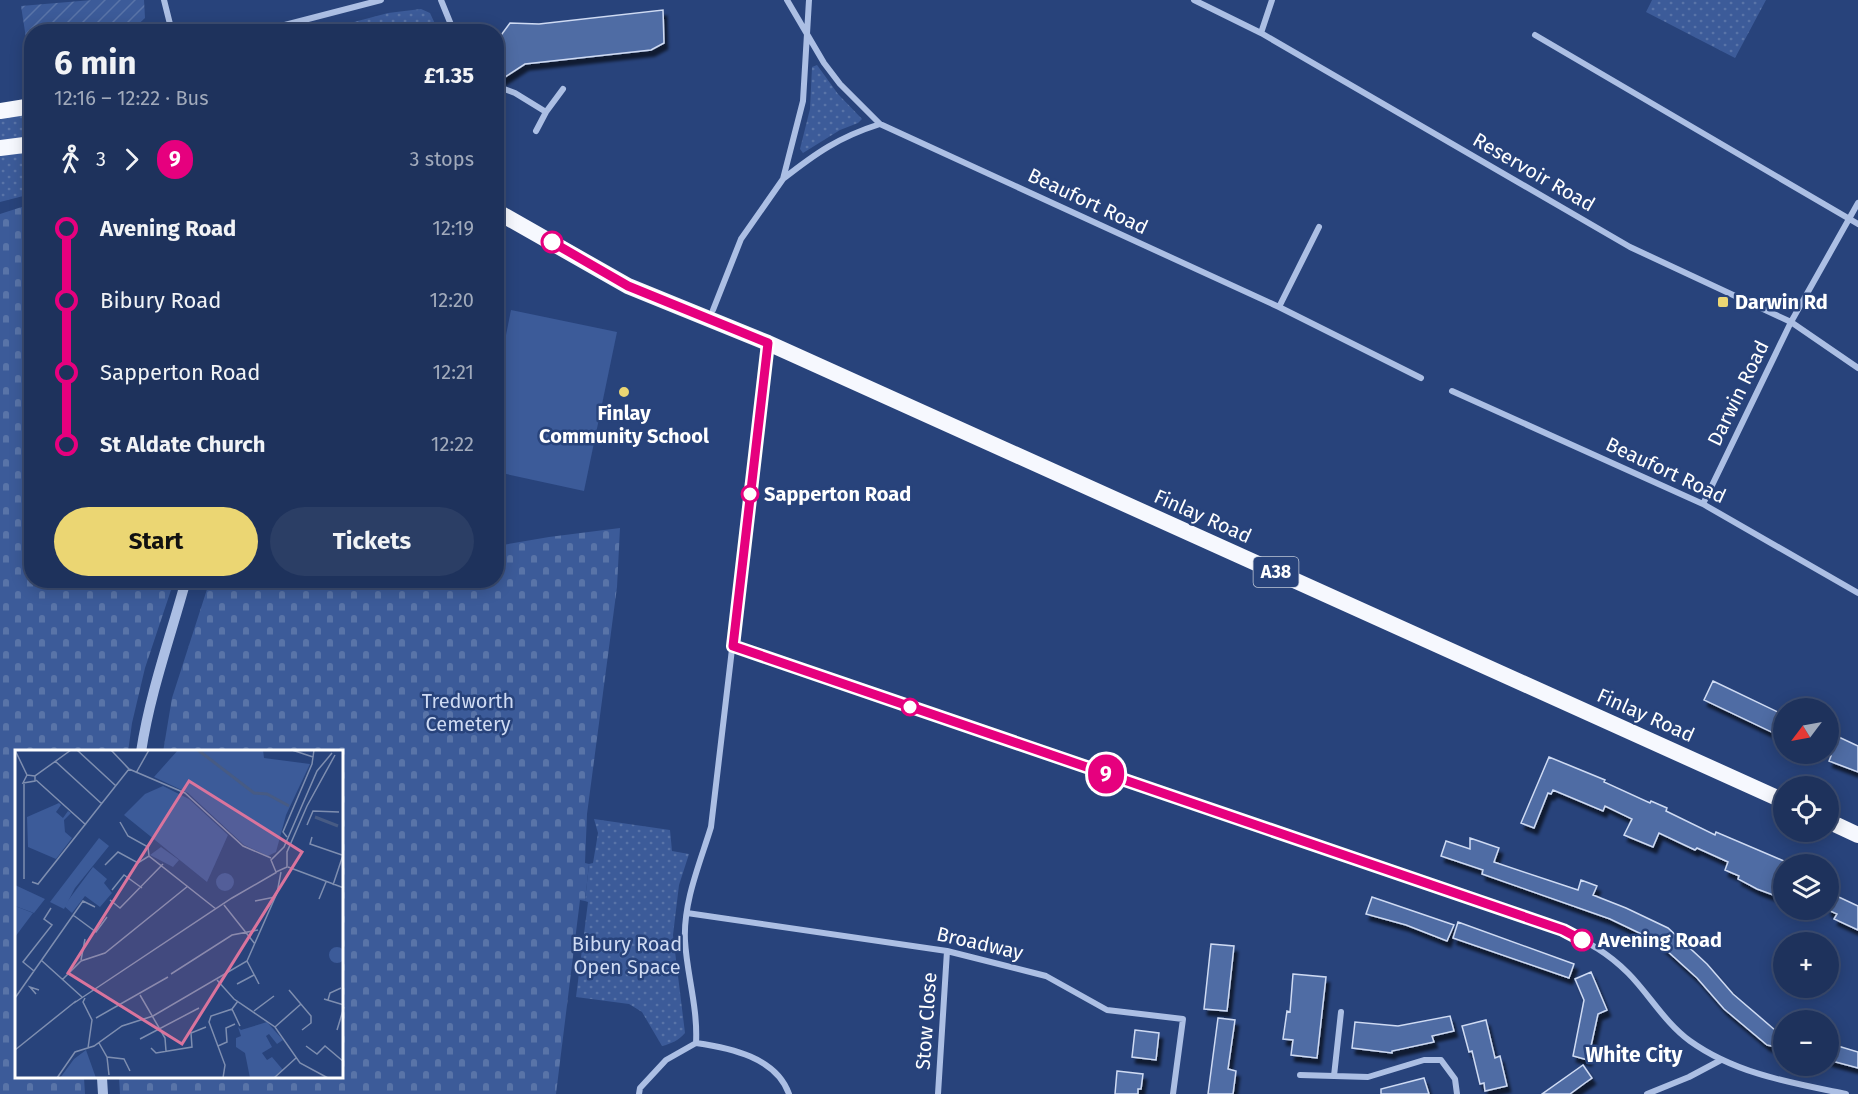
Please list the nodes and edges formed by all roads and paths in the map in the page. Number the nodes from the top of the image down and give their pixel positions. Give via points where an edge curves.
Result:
1 (164, 0) edge
2 (381, 0) edge
3 (441, 0) edge
4 (787, 0) edge
5 (809, 0) edge
6 (1194, 0) edge
7 (1272, 0) edge
8 (170, 24) edge
9 (289, 24) edge
10 (451, 24) edge
11 (806, 32) junction
12 (1261, 33) junction
13 (1535, 35) dead end
14 (504, 89) edge
15 (563, 89) dead end
16 (24, 107) edge
17 (0, 111) edge
18 (546, 112) junction
19 (880, 124) junction
20 (536, 131) dead end
21 (24, 145) edge
22 (0, 147) edge
23 (783, 179) junction
24 (1858, 204) edge
25 (504, 215) edge
26 (1850, 219) junction
27 (1858, 224) edge
28 (1318, 227) dead end
29 (610, 274) junction
30 (1279, 307) junction
31 (713, 310) junction
32 (1791, 322) junction
33 (768, 343) junction
34 (1858, 368) edge
35 (1421, 378) dead end
36 (1452, 391) dead end
37 (1703, 504) junction
38 (184, 588) edge
39 (1858, 593) edge
40 (733, 646) junction
41 (141, 750) edge
42 (1773, 796) edge
43 (1839, 827) edge
44 (1858, 835) edge
45 (687, 913) junction
46 (947, 951) junction
47 (1341, 1012) dead end
48 (696, 1043) junction
49 (1721, 1060) junction
50 (1300, 1075) dead end
51 (1334, 1076) junction
52 (102, 1079) edge
53 (103, 1094) edge
54 (639, 1094) edge
55 (789, 1094) edge
56 (938, 1094) edge
57 (1173, 1094) edge
58 (1457, 1094) edge
59 (1647, 1094) edge
60 (1846, 1094) edge

1 - 8 street
2 - 9 street
3 - 10 street
4 - 11 street, Beaufort Road
5 - 11 street
6 - 12 street, Reservoir Road
7 - 12 street
11 - 19 street, Beaufort Road via 840,84
11 - 23 street via 803,101
12 - 32 street, Reservoir Road via 1630,247
13 - 26 street
14 - 18 street
15 - 18 street
16 - 17 highway
18 - 20 street
19 - 23 street via 831,144
19 - 30 street, Beaufort Road
21 - 22 highway
23 - 31 street via 741,239
24 - 26 street, Darwin Road
25 - 29 highway, A38
26 - 27 street
26 - 32 street, Darwin Road
28 - 30 street
29 - 31 highway, A38 via 631,276
29 - 33 highway, A38 via 628,286
30 - 35 street, Beaufort Road
31 - 33 highway, A38
32 - 34 street, Reservoir Road
32 - 37 street, Darwin Road
33 - 40 street
33 - 42 highway, Finlay Road / A38
36 - 37 street, Beaufort Road
37 - 39 street, Beaufort Road
38 - 41 street via 147,714
40 - 45 street via 711,827
40 - 49 street via 1563,930 1602,950 1689,1040
43 - 44 highway
45 - 46 street, Broadway
45 - 48 street via 685,940
46 - 56 street, Stow Close
46 - 57 street, Broadway via 1046,976 1107,1010 1182,1019
47 - 51 street
48 - 54 street via 666,1060
48 - 55 street via 750,1056 772,1069
49 - 59 street
49 - 60 street via 1771,1078
50 - 51 street
51 - 58 street via 1368,1077 1424,1060 1441,1060 1455,1079
52 - 53 street

